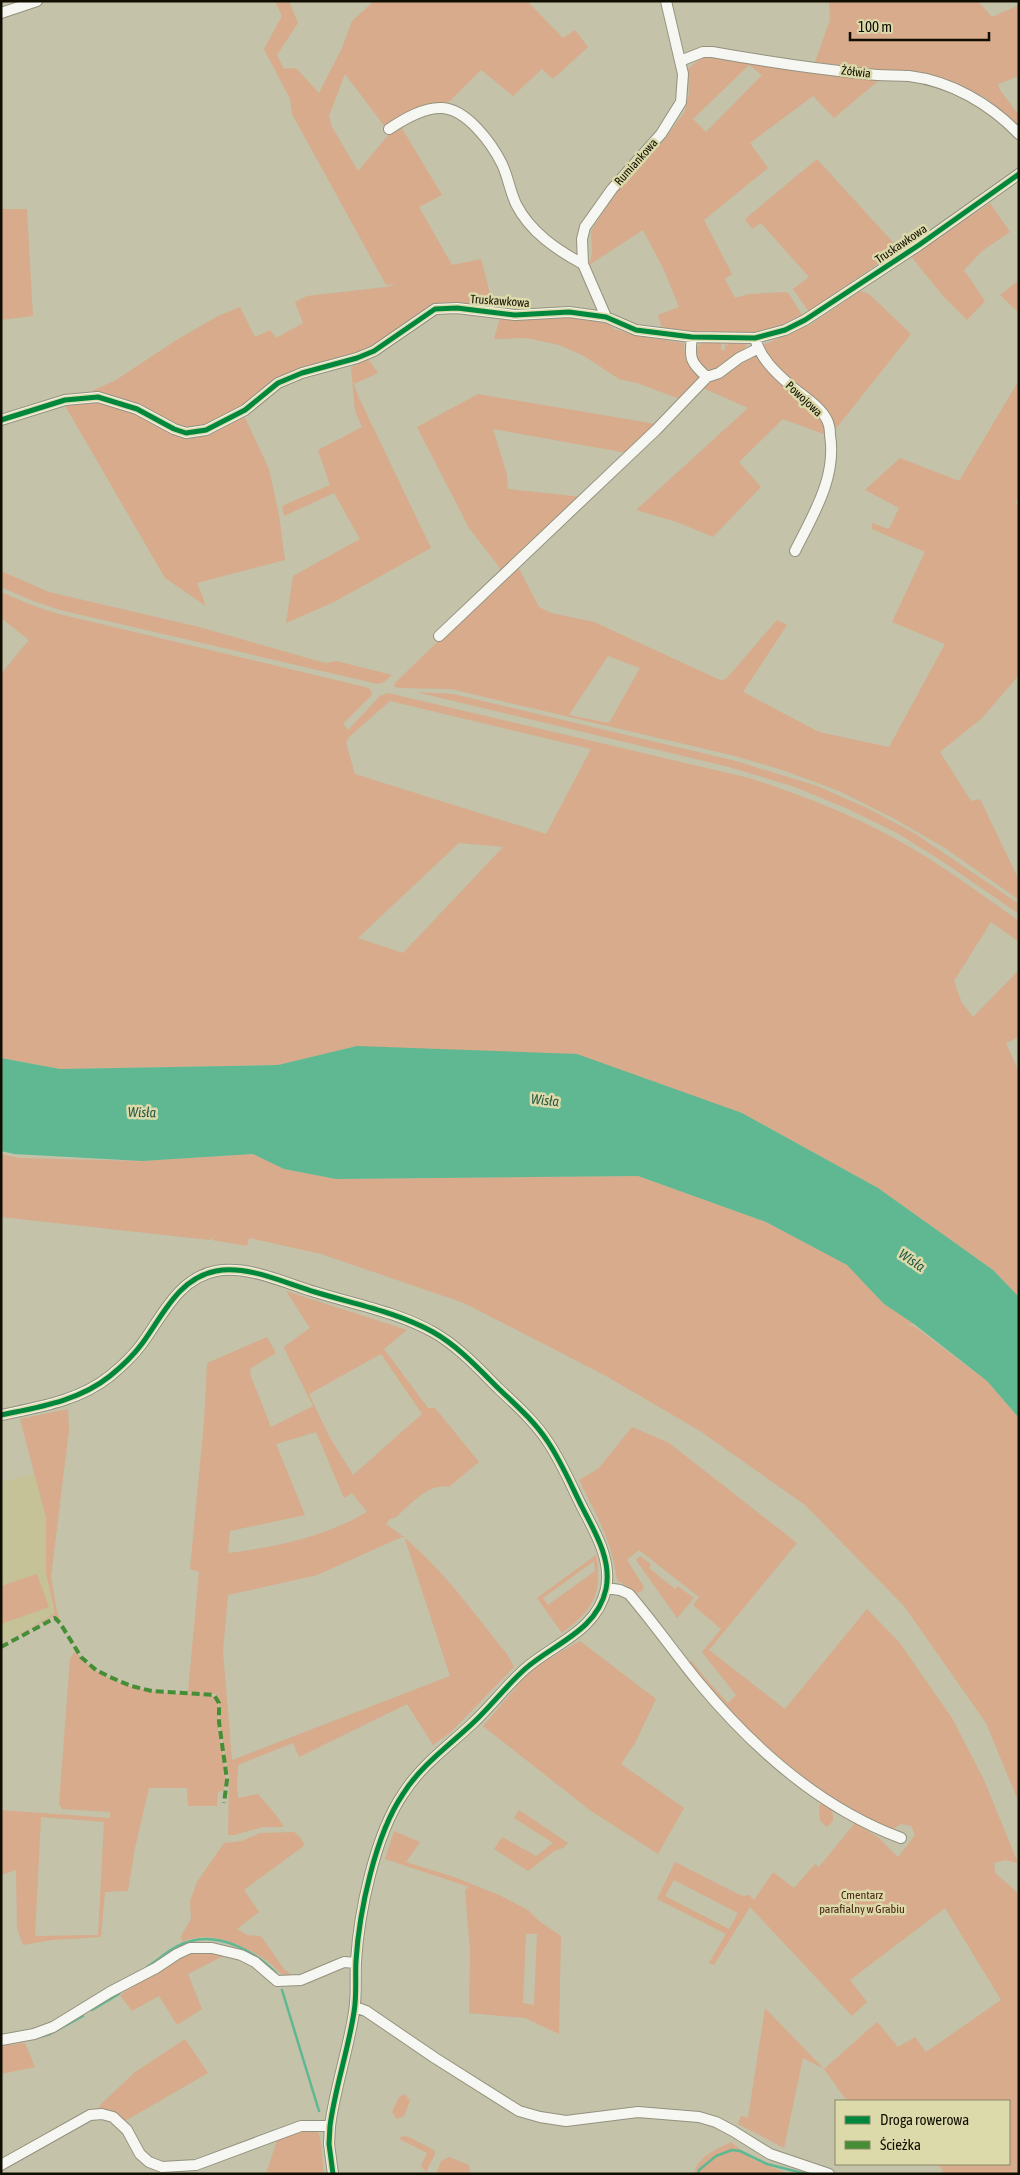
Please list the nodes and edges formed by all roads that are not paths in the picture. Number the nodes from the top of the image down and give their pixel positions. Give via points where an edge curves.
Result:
1 (38, 1) edge
2 (666, 1) edge
3 (2, 10) edge
4 (680, 60) junction
5 (389, 129) dead end
6 (1019, 134) edge
7 (1019, 174) edge
8 (583, 264) junction
9 (606, 318) junction
10 (692, 337) junction
11 (754, 338) junction
12 (757, 349) junction
13 (707, 377) junction
14 (1, 420) edge
15 (795, 550) dead end
16 (439, 636) dead end
17 (1, 1415) edge
18 (606, 1588) junction
19 (901, 1838) dead end
20 (356, 1963) junction
21 (355, 2007) junction
22 (1, 2040) edge
23 (330, 2126) junction
24 (1, 2165) edge
25 (333, 2174) edge
26 (829, 2174) edge

1 - 3 street
2 - 4 street, Rumiankowa
4 - 6 street, Żółwia via 712,52 789,65 910,76 936,82 981,101
4 - 8 street, Rumiankowa via 683,74 681,102 661,134 612,189 585,227
5 - 8 street via 415,115 444,108 469,120 492,147 502,164 516,204 535,230 547,242
7 - 11 street, Truskawkowa via 806,320 785,330
8 - 9 street, Rumiankowa
9 - 10 street, Truskawkowa via 636,330
9 - 14 street, Truskawkowa via 569,312 515,315 458,308 436,309 374,351 278,383 232,418 195,433 174,429 137,409 98,397 65,400
10 - 11 street, Truskawkowa
10 - 13 street via 693,364
11 - 12 street, Powojowa
12 - 13 street via 719,374
12 - 15 street, Powojowa via 767,363 828,422 833,451 828,481
13 - 16 street via 656,430
17 - 18 street via 61,1402 100,1384 135,1352 183,1287 198,1277 225,1270 259,1275 402,1319 434,1333 466,1357 526,1414 555,1453 602,1549
18 - 19 street via 629,1594 708,1693 782,1767 833,1806
18 - 20 street via 598,1610 587,1624 524,1670 404,1791 389,1820 375,1862 360,1923
20 - 21 street
20 - 22 street via 344,1962 301,1980 276,1981 255,1962 241,1955 212,1948 190,1948 53,2027
21 - 23 street
21 - 26 street via 520,2111 566,2121 638,2112 699,2117 716,2122 770,2154
23 - 24 street via 301,2126 196,2164 162,2167 140,2154 127,2130 113,2117 102,2114 90,2116
23 - 25 street

